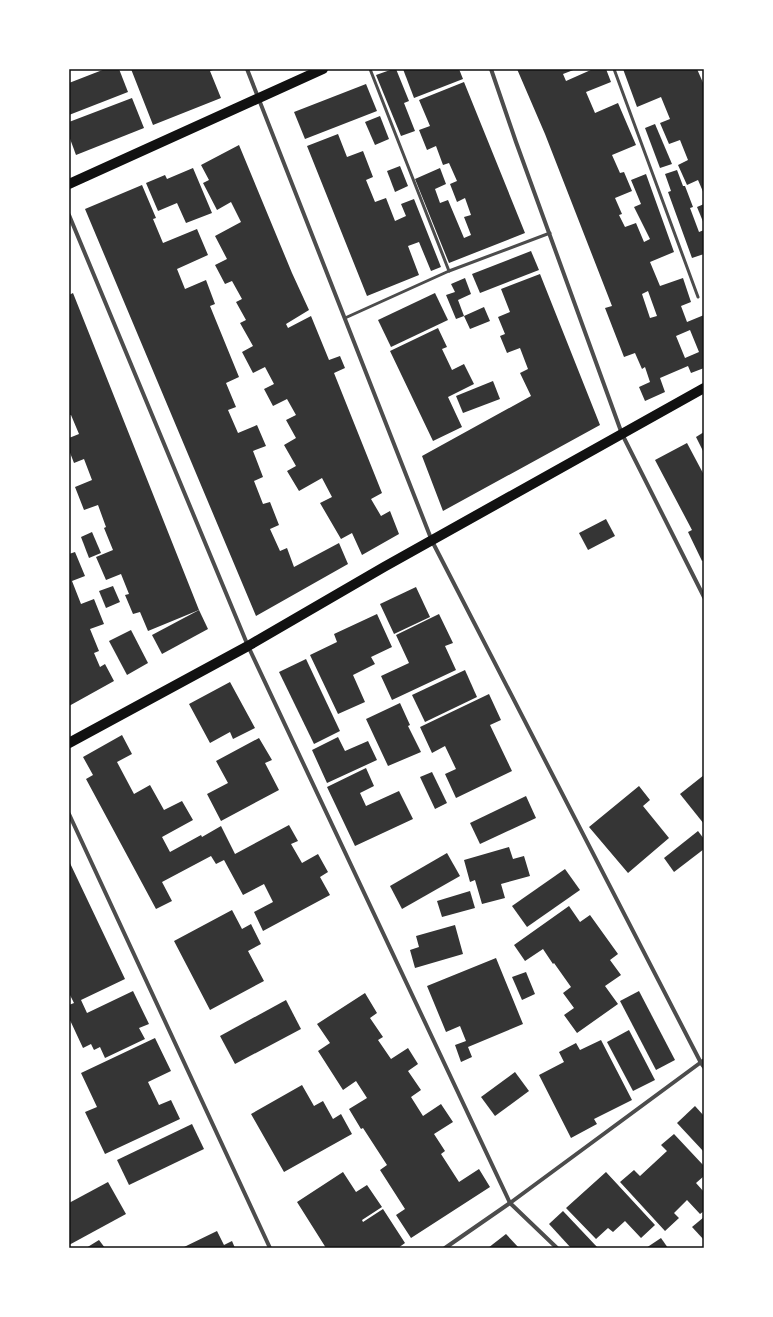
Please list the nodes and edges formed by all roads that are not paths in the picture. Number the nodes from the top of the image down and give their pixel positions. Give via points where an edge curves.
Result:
1 (247, 69) edge
2 (324, 69) edge
3 (370, 69) edge
4 (491, 69) edge
5 (614, 69) edge
6 (259, 99) junction
7 (69, 184) edge
8 (69, 216) edge
9 (550, 233) junction
10 (449, 271) junction
11 (698, 297) dead end
12 (345, 318) junction
13 (704, 388) edge
14 (622, 434) junction
15 (432, 540) junction
16 (704, 597) edge
17 (248, 646) junction
18 (69, 743) edge
19 (69, 814) edge
20 (702, 1062) edge
21 (704, 1067) edge
22 (510, 1203) junction
23 (270, 1248) edge
24 (445, 1248) edge
25 (557, 1248) edge

1 - 6 street
2 - 6 main road
3 - 10 lane
4 - 9 street
5 - 11 lane
6 - 7 main road
6 - 12 street
8 - 17 street
9 - 10 lane
9 - 14 street
10 - 12 lane
12 - 15 street
13 - 14 main road
14 - 15 main road
14 - 16 street
15 - 17 main road
15 - 20 street
17 - 18 main road
17 - 22 street
19 - 23 street
20 - 21 street
20 - 22 street
22 - 24 street
22 - 25 street

